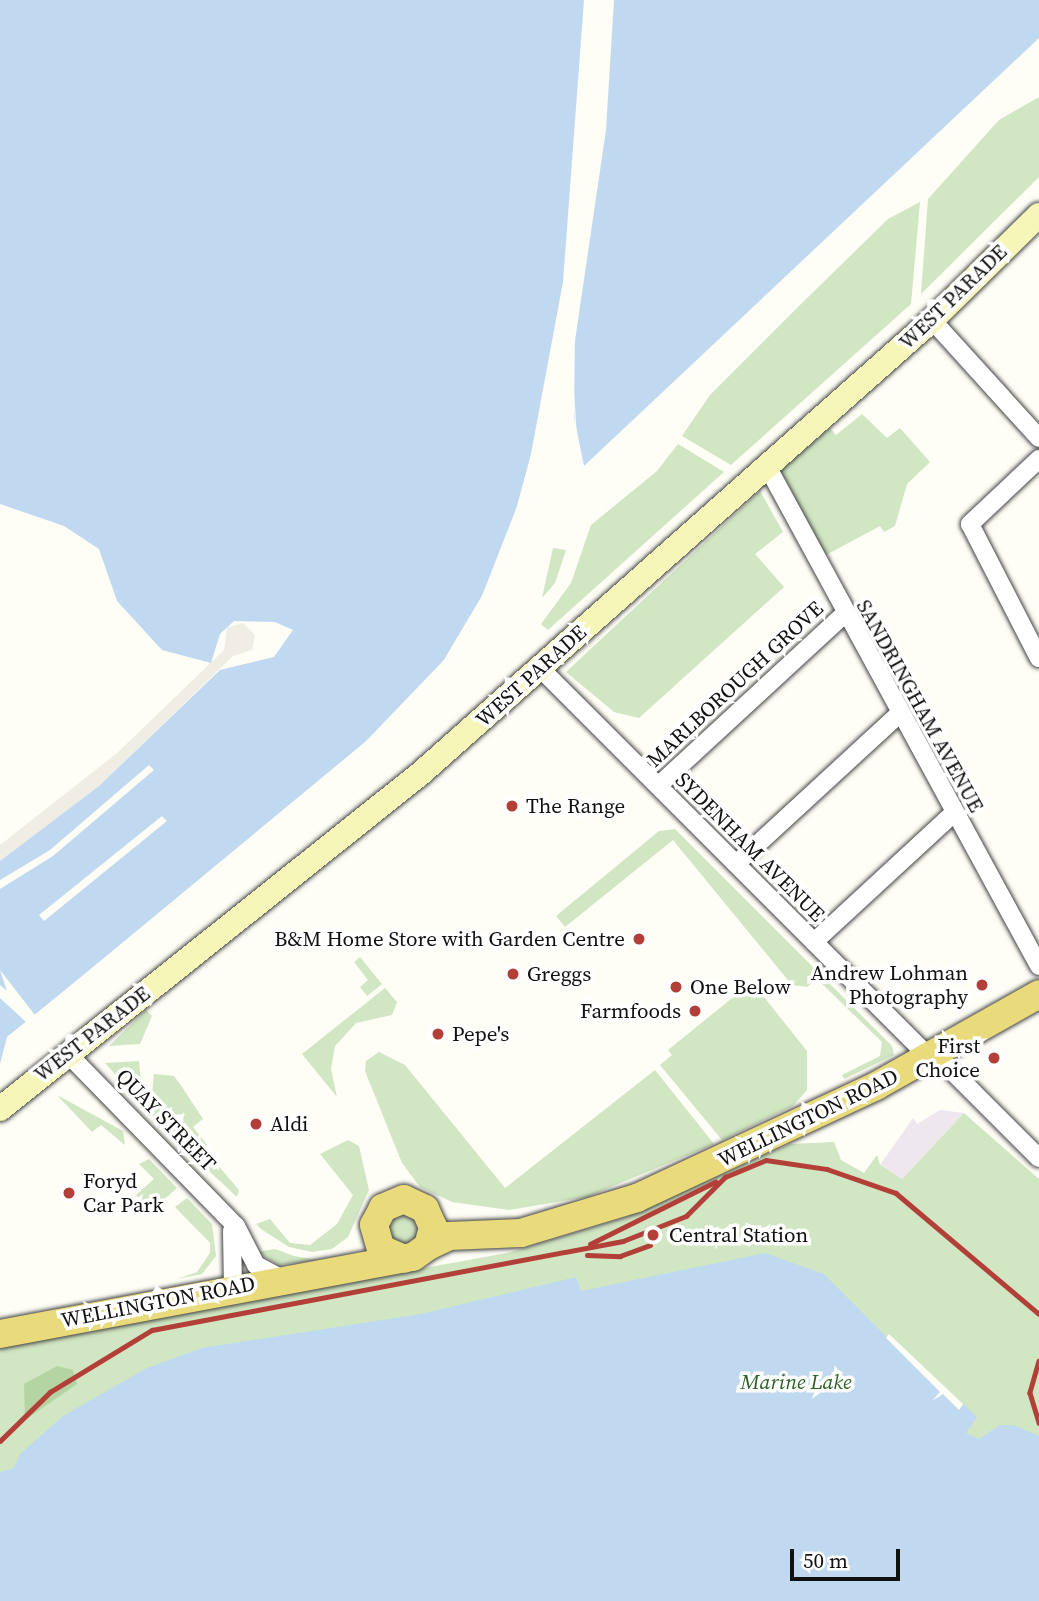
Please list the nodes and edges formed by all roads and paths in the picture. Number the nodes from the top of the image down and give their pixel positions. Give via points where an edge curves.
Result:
1 (1039, 215) edge
2 (932, 320) junction
3 (1039, 438) edge
4 (1039, 458) edge
5 (766, 466) junction
6 (843, 615) junction
7 (1039, 658) edge
8 (540, 668) junction
9 (900, 714) junction
10 (657, 786) junction
11 (954, 813) junction
12 (736, 864) junction
13 (814, 942) junction
14 (1039, 966) edge
15 (1039, 994) edge
16 (67, 1053) junction
17 (932, 1055) junction
18 (0, 1110) edge
19 (1039, 1158) edge
20 (425, 1209) junction
21 (566, 1219) junction
22 (230, 1220) junction
23 (374, 1225) junction
24 (416, 1252) junction
25 (292, 1276) junction
26 (233, 1286) junction
27 (4, 1332) edge

1 - 2 main road, WEST PARADE
2 - 3 street
2 - 5 main road, WEST PARADE
4 - 7 street via 975,517 971,533
5 - 6 street, SANDRINGHAM AVENUE
5 - 8 main road, WEST PARADE
6 - 9 street, SANDRINGHAM AVENUE
6 - 10 street, MARLBOROUGH GROVE
8 - 10 street, SYDENHAM AVENUE
8 - 16 main road, WEST PARADE via 420,775
9 - 11 street, SANDRINGHAM AVENUE
9 - 12 street
10 - 12 street, SYDENHAM AVENUE
11 - 13 street
11 - 14 street, SANDRINGHAM AVENUE
12 - 13 street, SYDENHAM AVENUE
13 - 17 street, SYDENHAM AVENUE
15 - 17 main road, WELLINGTON ROAD
16 - 18 main road, WEST PARADE
16 - 22 street, QUAY STREET
17 - 19 street, SYDENHAM AVENUE
17 - 21 main road, WELLINGTON ROAD via 696,1172
20 - 21 main road, WELLINGTON ROAD via 482,1223
20 - 23 main road via 396,1200 383,1208
20 - 24 main road via 433,1227
21 - 24 main road, WELLINGTON ROAD via 493,1238 449,1236
22 - 25 street, QUAY STREET via 249,1258
22 - 26 street
23 - 24 main road via 381,1249
23 - 25 main road, WELLINGTON ROAD via 351,1252
24 - 25 main road, WELLINGTON ROAD
25 - 26 main road, WELLINGTON ROAD
26 - 27 main road, WELLINGTON ROAD

